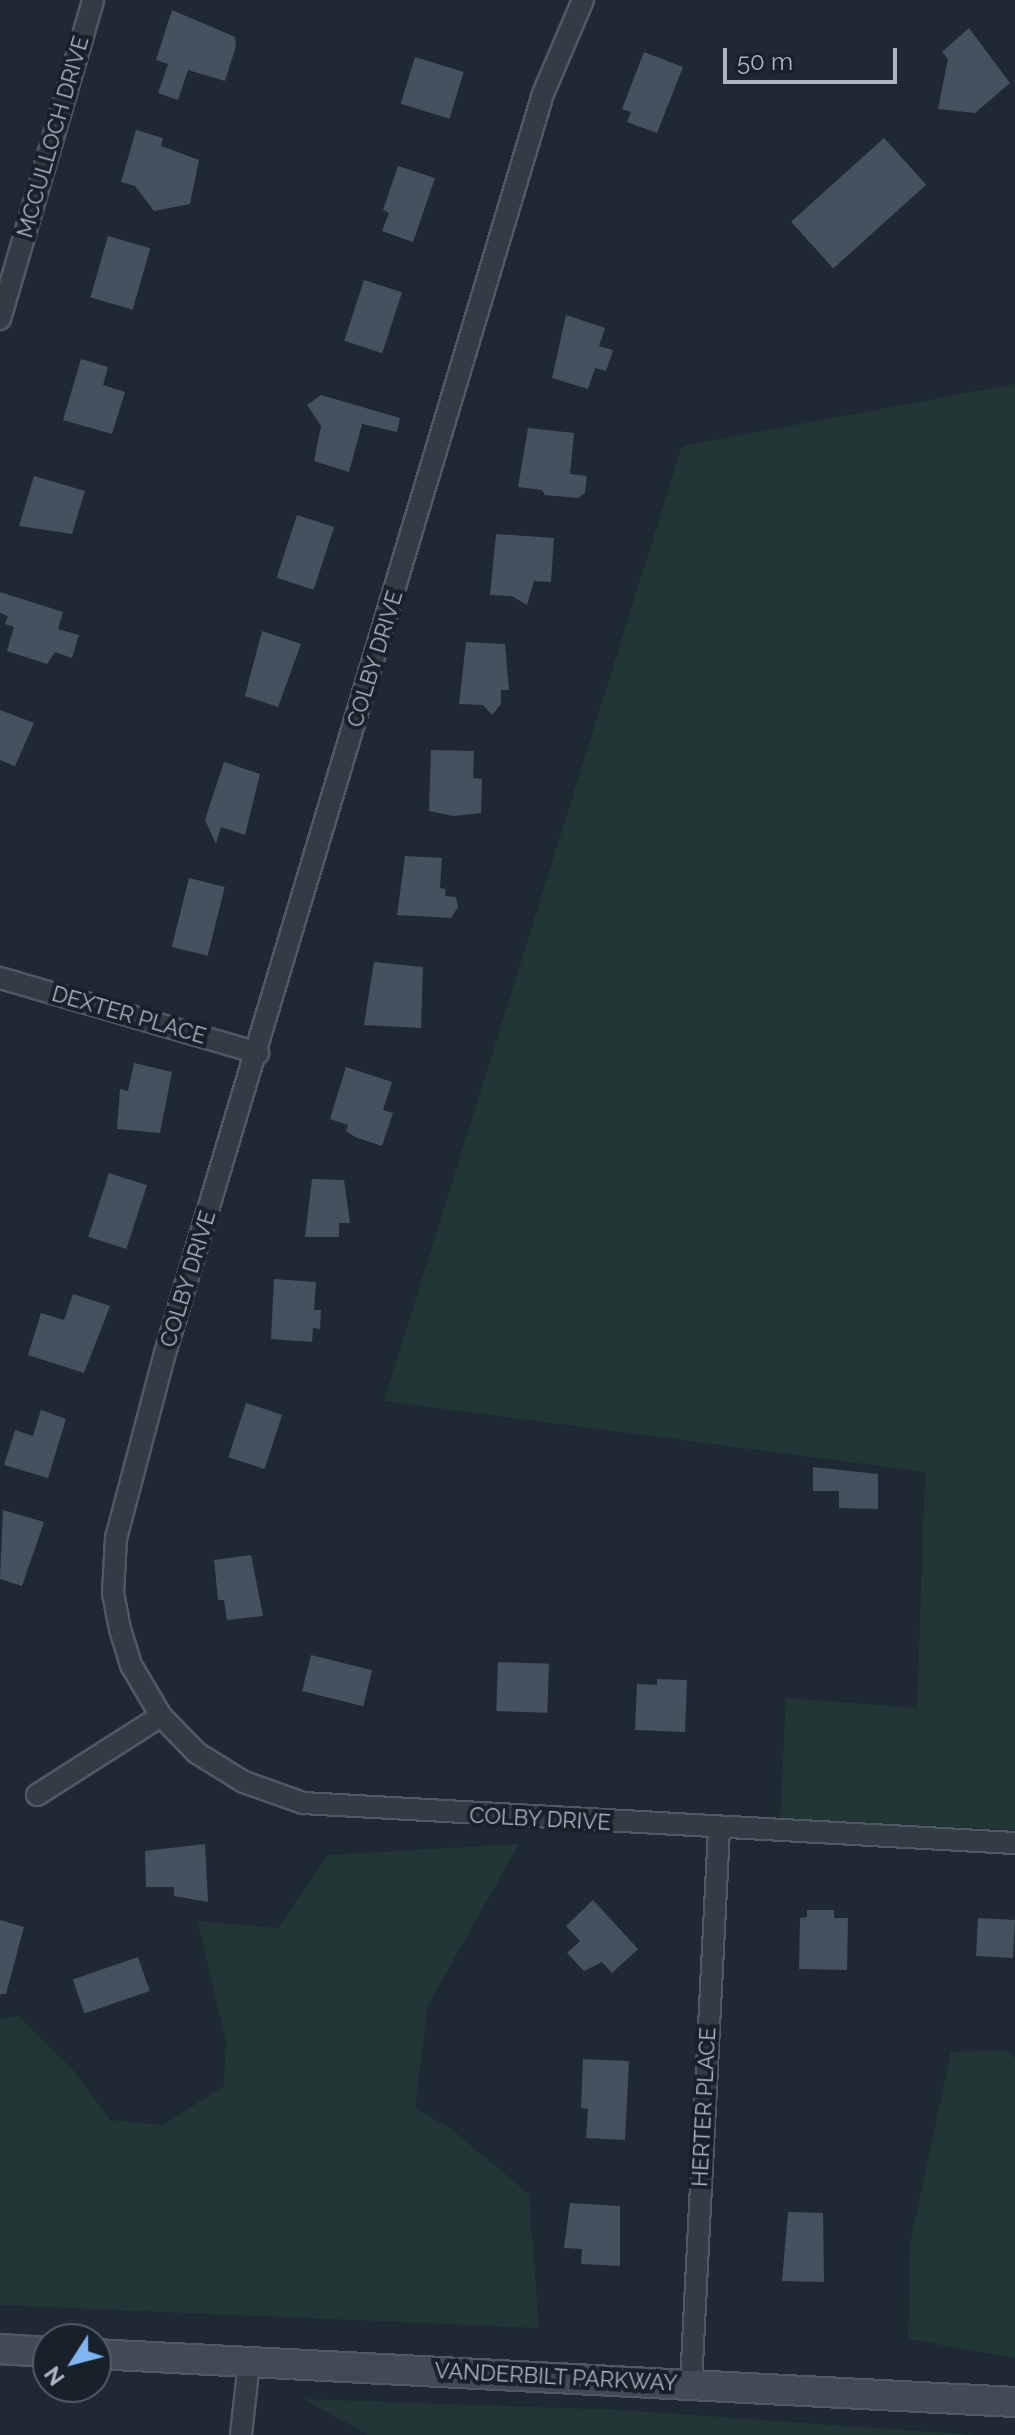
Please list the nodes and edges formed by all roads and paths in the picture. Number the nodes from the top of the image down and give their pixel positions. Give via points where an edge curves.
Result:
1 (93, 0) edge
2 (583, 0) edge
3 (0, 319) edge
4 (0, 978) edge
5 (258, 1053) junction
6 (161, 1716) junction
7 (37, 1795) dead end
8 (719, 1830) junction
9 (1015, 1843) edge
10 (0, 2349) edge
11 (32, 2351) edge
12 (112, 2355) edge
13 (249, 2362) junction
14 (691, 2384) junction
15 (1015, 2402) edge
16 (241, 2435) edge

1 - 3 street, MCCULLOCH DRIVE
2 - 5 street, COLBY DRIVE via 543,94
4 - 5 street, DEXTER PLACE
5 - 6 street, COLBY DRIVE via 165,1353 116,1538 113,1593 120,1629 131,1665
6 - 7 street
6 - 8 street, COLBY DRIVE via 197,1753 244,1782 303,1803
8 - 9 street, COLBY DRIVE
8 - 14 street, HERTER PLACE
10 - 11 main road
12 - 13 main road, VANDERBILT PARKWAY
13 - 14 main road, VANDERBILT PARKWAY
13 - 16 street
14 - 15 main road, VANDERBILT PARKWAY

